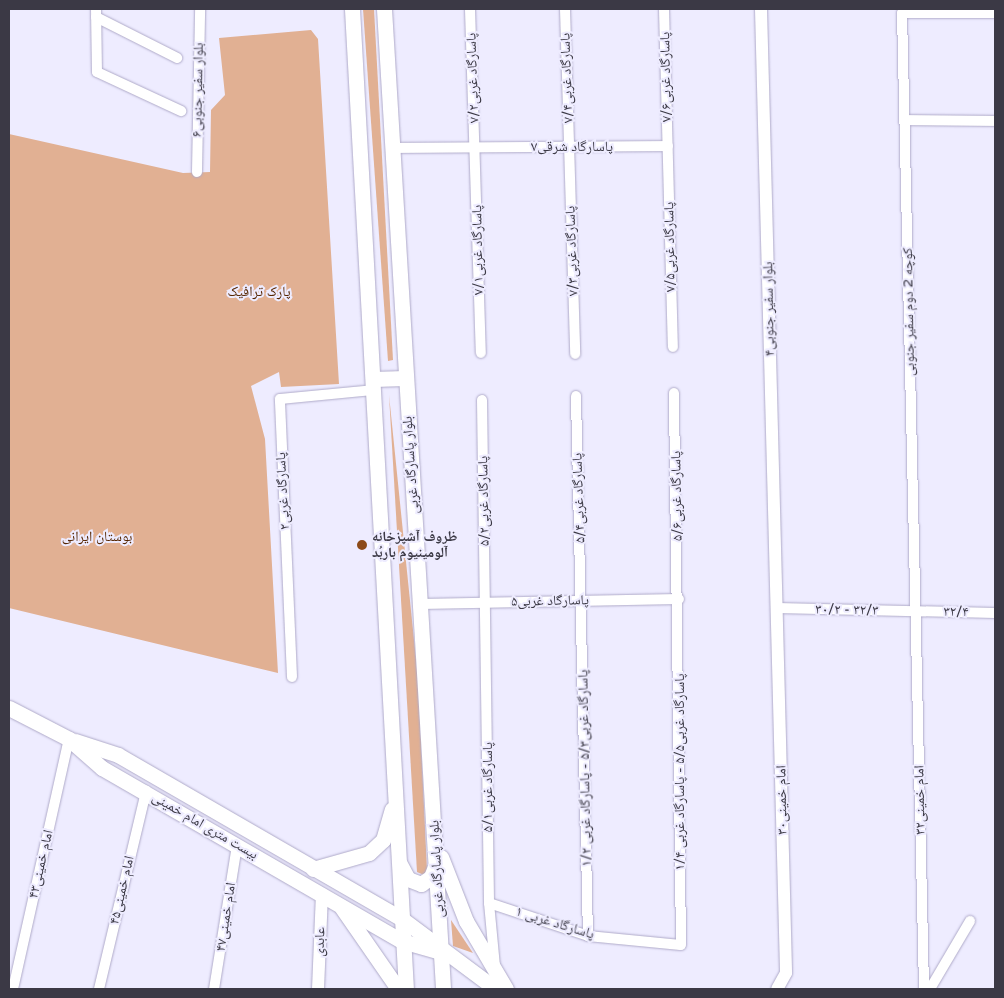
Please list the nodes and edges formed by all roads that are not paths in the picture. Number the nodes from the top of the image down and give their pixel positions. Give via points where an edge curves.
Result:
1 (200, 9) edge
2 (352, 9) edge
3 (384, 9) edge
4 (470, 9) edge
5 (566, 9) edge
6 (664, 9) edge
7 (762, 9) edge
8 (96, 13) edge
9 (995, 14) edge
10 (177, 58) dead end
11 (181, 111) dead end
12 (904, 120) junction
13 (995, 120) edge
14 (668, 146) junction
15 (476, 147) junction
16 (569, 147) junction
17 (393, 148) junction
18 (197, 172) dead end
19 (673, 347) dead end
20 (481, 353) dead end
21 (575, 354) dead end
22 (405, 378) junction
23 (373, 384) junction
24 (674, 393) dead end
25 (576, 396) dead end
26 (482, 400) dead end
27 (679, 599) junction
28 (582, 601) junction
29 (487, 602) junction
30 (421, 604) junction
31 (777, 608) junction
32 (917, 611) junction
33 (995, 613) edge
34 (292, 677) dead end
35 (9, 708) edge
36 (69, 739) junction
37 (146, 791) junction
38 (396, 793) junction
39 (435, 839) junction
40 (237, 845) junction
41 (398, 861) junction
42 (436, 862) junction
43 (312, 869) junction
44 (322, 894) junction
45 (489, 903) junction
46 (340, 904) junction
47 (402, 919) junction
48 (970, 921) dead end
49 (588, 936) junction
50 (402, 941) junction
51 (681, 945) joint
52 (441, 952) junction
53 (495, 972) junction
54 (13, 989) edge
55 (98, 989) edge
56 (214, 989) edge
57 (318, 989) edge
58 (398, 989) edge
59 (406, 989) edge
60 (443, 989) edge
61 (496, 989) edge
62 (506, 989) edge
63 (777, 989) edge
64 (924, 989) edge
65 (930, 989) edge

1 - 18 street, بلوار سفیر جنوبی۶
2 - 23 main road
3 - 17 main road, بلوار پاسارگاد غربی
4 - 15 street, پاسارگاد غربی۷/۲
5 - 16 street, پاسارگاد غربی۷/۴
6 - 14 street, پاسارگاد غربی۷/۶
7 - 31 street, بلوار سفیر جنوبی۴
8 - 10 street
8 - 11 street via 97,72
9 - 12 street, کوچه 2 دوم سفیر جنوبی via 902,13
12 - 13 street
12 - 32 street, کوچه 2 دوم سفیر جنوبی
14 - 16 street, پاسارگاد شرقی۷
14 - 19 street, پاسارگاد غربی۷/۵
15 - 16 street, پاسارگاد شرقی۷
15 - 17 street, پاسارگاد شرقی۷
15 - 20 street, پاسارگاد غربی۷/۱
16 - 21 street, پاسارگاد غربی۷/۳
17 - 22 main road, بلوار پاسارگاد غربی
22 - 23 main road
22 - 30 main road, بلوار پاسارگاد غربی
23 - 34 street, پاسارگاد غربی۲ via 280,399
23 - 38 main road
24 - 27 street, پاسارگاد غربی۵/۶
25 - 28 street, پاسارگاد غربی۵/۴
26 - 29 street, پاسارگاد غربی۵/۲
27 - 28 street, پاسارگاد غربی۵
27 - 51 street, پاسارگاد غربی۵/۵ - پاسارگاد غربی ۱/۴
28 - 29 street, پاسارگاد غربی۵
28 - 49 street, پاسارگاد غربی۵/۳ - پاسارگاد غربی ۱/۲
29 - 30 street, پاسارگاد غربی۵
29 - 45 street, پاسارگاد غربی۵/۱
30 - 39 main road, بلوار پاسارگاد غربی
31 - 32 street, ۳۰/۲ - ۳۲/۳
31 - 63 street, امام خمینی۳۰ via 786,973
32 - 33 street, ۳۲/۴
32 - 64 street, امام خمینی۳۲
35 - 36 main road, بیست متری امام خمینی
36 - 37 main road, بیست متری امام خمینی via 102,768
36 - 43 main road via 118,755
36 - 54 street, امام خمینی۴۳
37 - 40 main road, بیست متری امام خمینی
37 - 55 street, امام خمینی۴۵
38 - 41 main road
38 - 43 main road via 383,840 369,854
39 - 42 main road, بلوار پاسارگاد غربی
39 - 53 main road via 466,921
40 - 44 main road, بیست متری امام خمینی
40 - 56 street, امام خمینی۴۷
41 - 42 main road via 408,879 421,884 431,877
41 - 47 main road
42 - 52 main road, بلوار پاسارگاد غربی
43 - 47 main road
44 - 46 main road, بیست متری امام خمینی
44 - 57 street, عابدی
45 - 49 street, پاسارگاد غربی ۱
45 - 53 street, پاسارگاد غربی۵/۱
46 - 50 main road, بیست متری امام خمینی
46 - 58 main road
47 - 50 main road
47 - 52 main road
48 - 65 street
49 - 51 street, پاسارگاد غربی ۱
50 - 52 main road, بیست متری امام خمینی
50 - 59 main road
52 - 60 main road, بلوار پاسارگاد غربی
52 - 61 main road
53 - 62 main road

